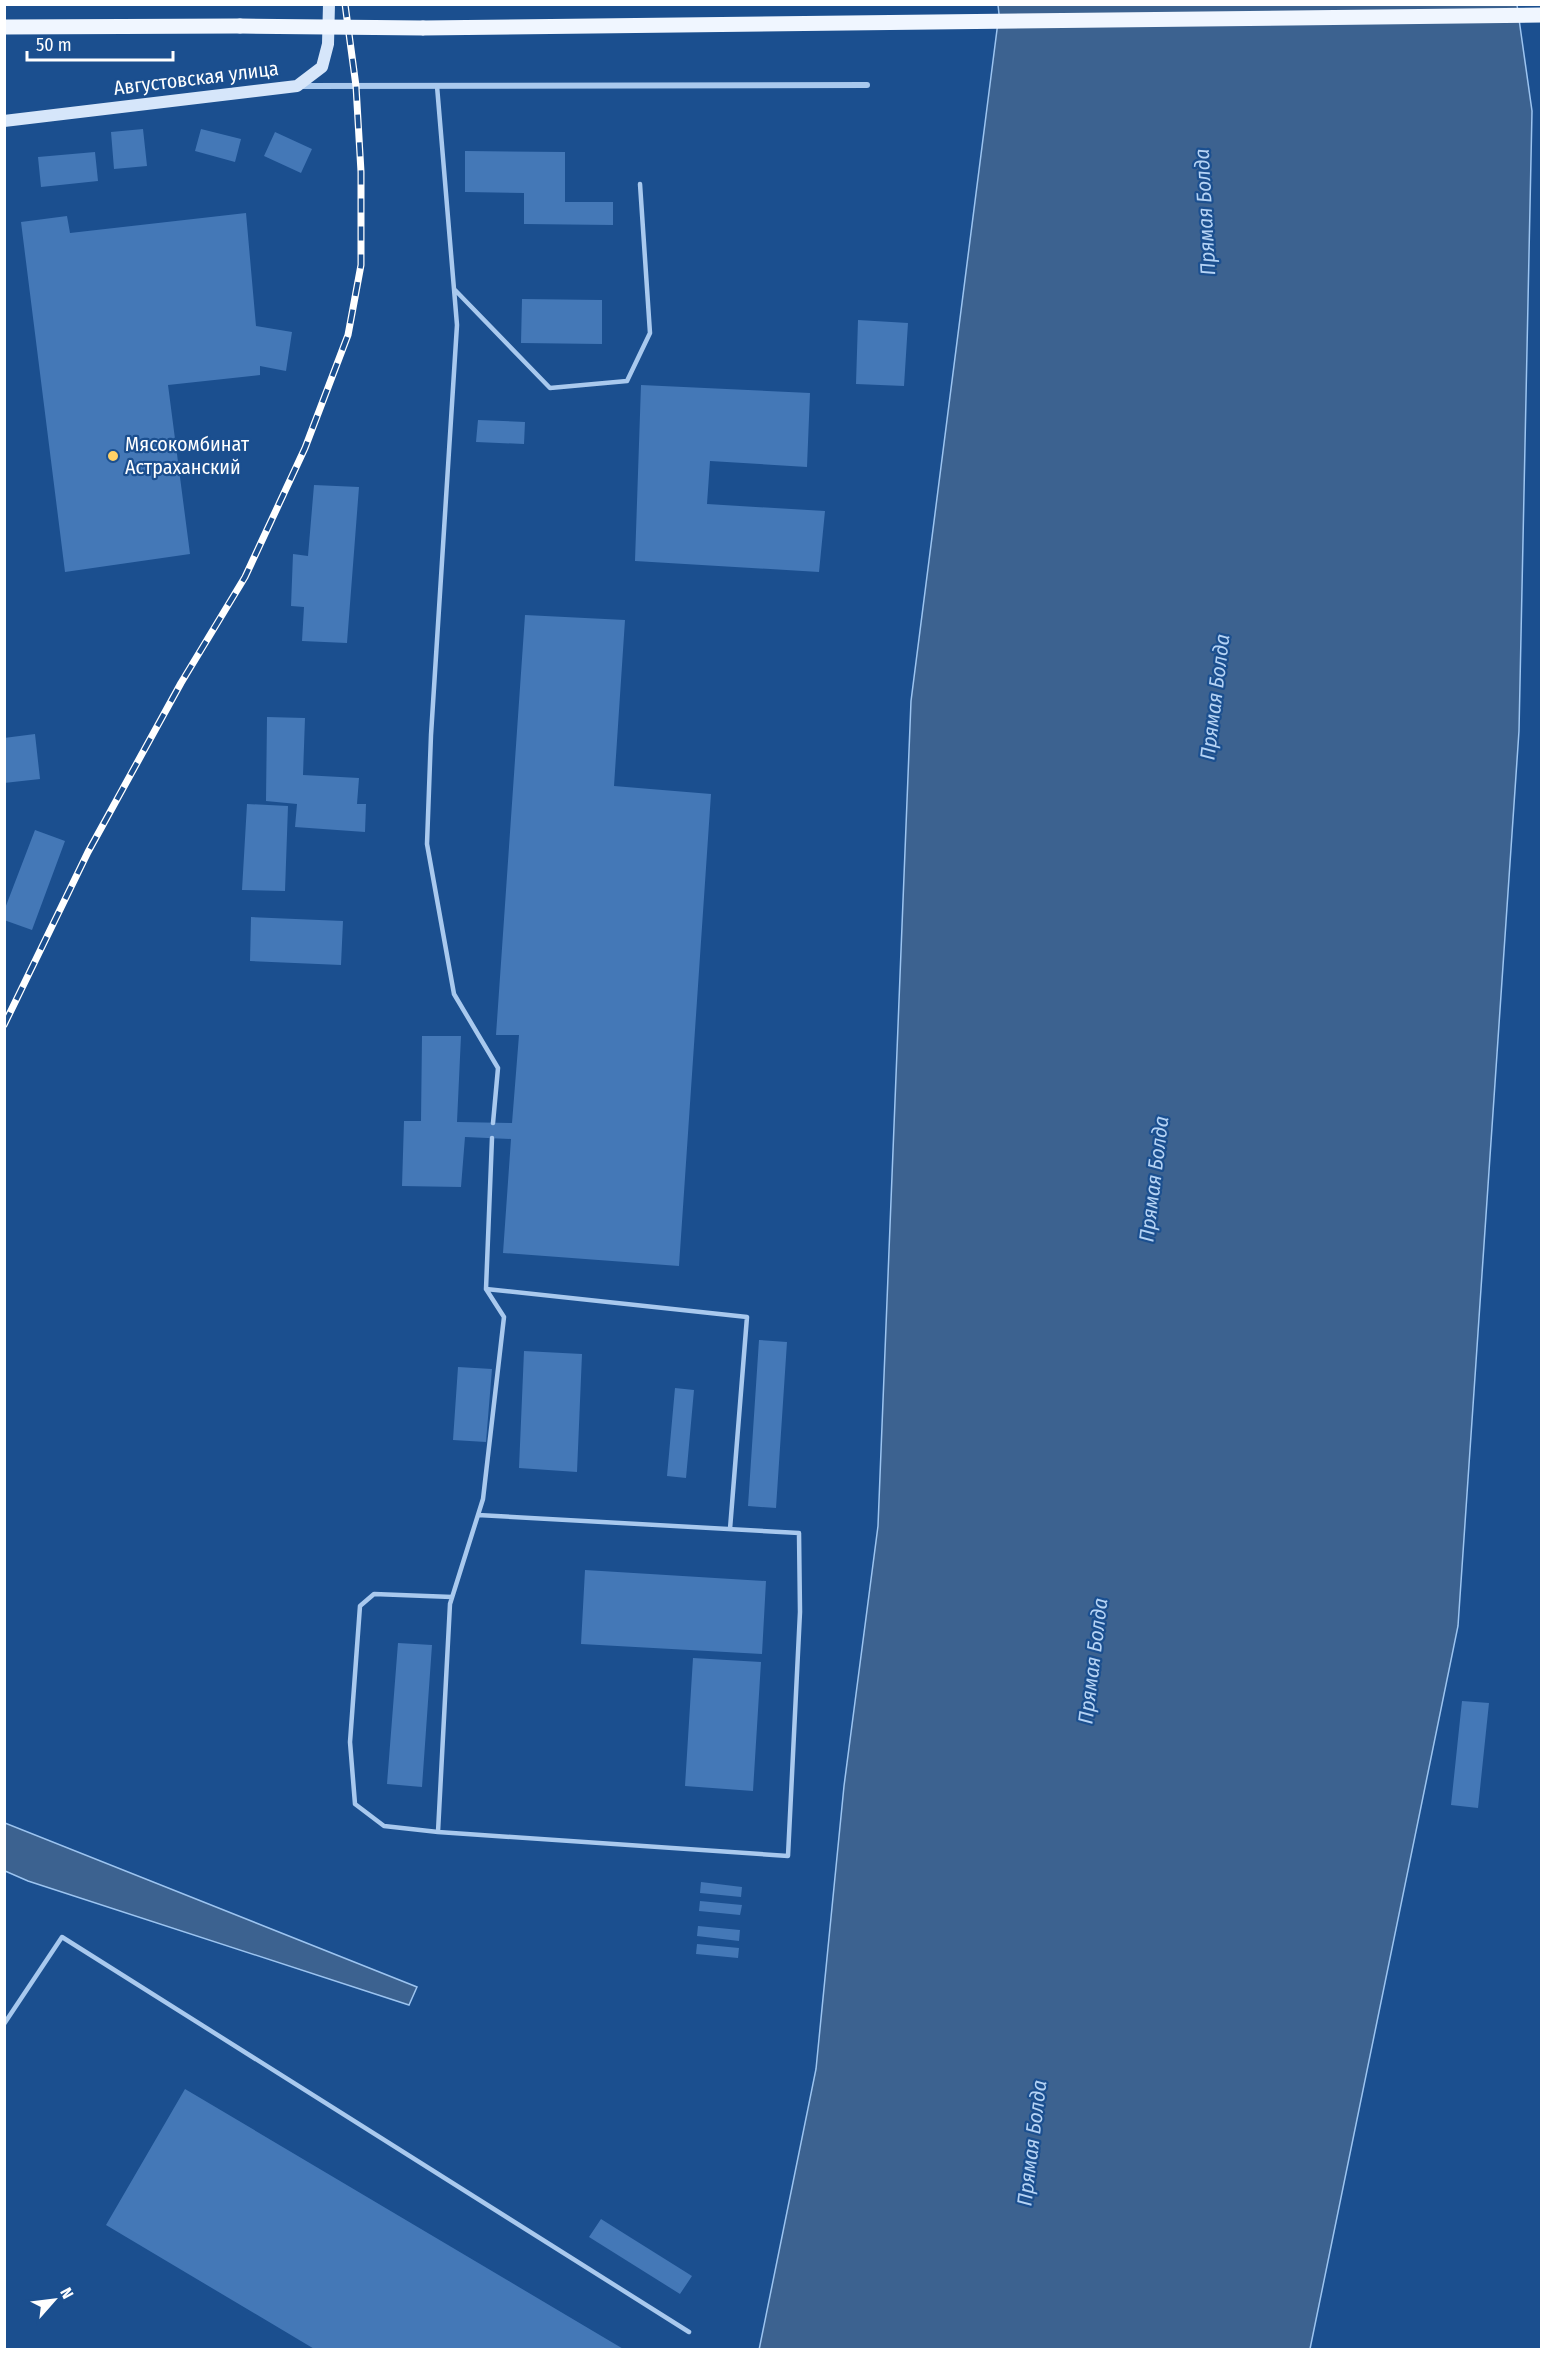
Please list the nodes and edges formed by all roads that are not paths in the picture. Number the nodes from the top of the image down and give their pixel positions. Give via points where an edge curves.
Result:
1 (329, 4) edge
2 (1542, 15) edge
3 (4, 27) edge
4 (867, 85) dead end
5 (297, 86) junction
6 (437, 86) junction
7 (4, 121) edge
8 (640, 184) dead end
9 (455, 290) junction
10 (493, 1123) dead end
11 (492, 1138) dead end
12 (486, 1289) junction
13 (478, 1515) junction
14 (730, 1529) junction
15 (452, 1597) junction
16 (438, 1832) junction
17 (4, 2024) edge
18 (689, 2332) dead end

1 - 5 street, Августовская улица via 328,44 322,68
2 - 3 main road, bridge via 423,28
4 - 6 street
5 - 6 street
5 - 7 street, Августовская улица
6 - 9 lane
8 - 9 lane via 650,333 627,381 550,387
9 - 10 lane via 457,325 430,735 427,844 453,994 498,1068
11 - 12 lane
12 - 13 lane via 504,1317
12 - 14 lane via 747,1317
13 - 14 lane
13 - 15 lane
14 - 16 lane via 799,1533 800,1612 788,1856
15 - 16 lane
15 - 16 lane via 374,1593 360,1606 350,1742 355,1804 384,1826
17 - 18 lane via 62,1937

